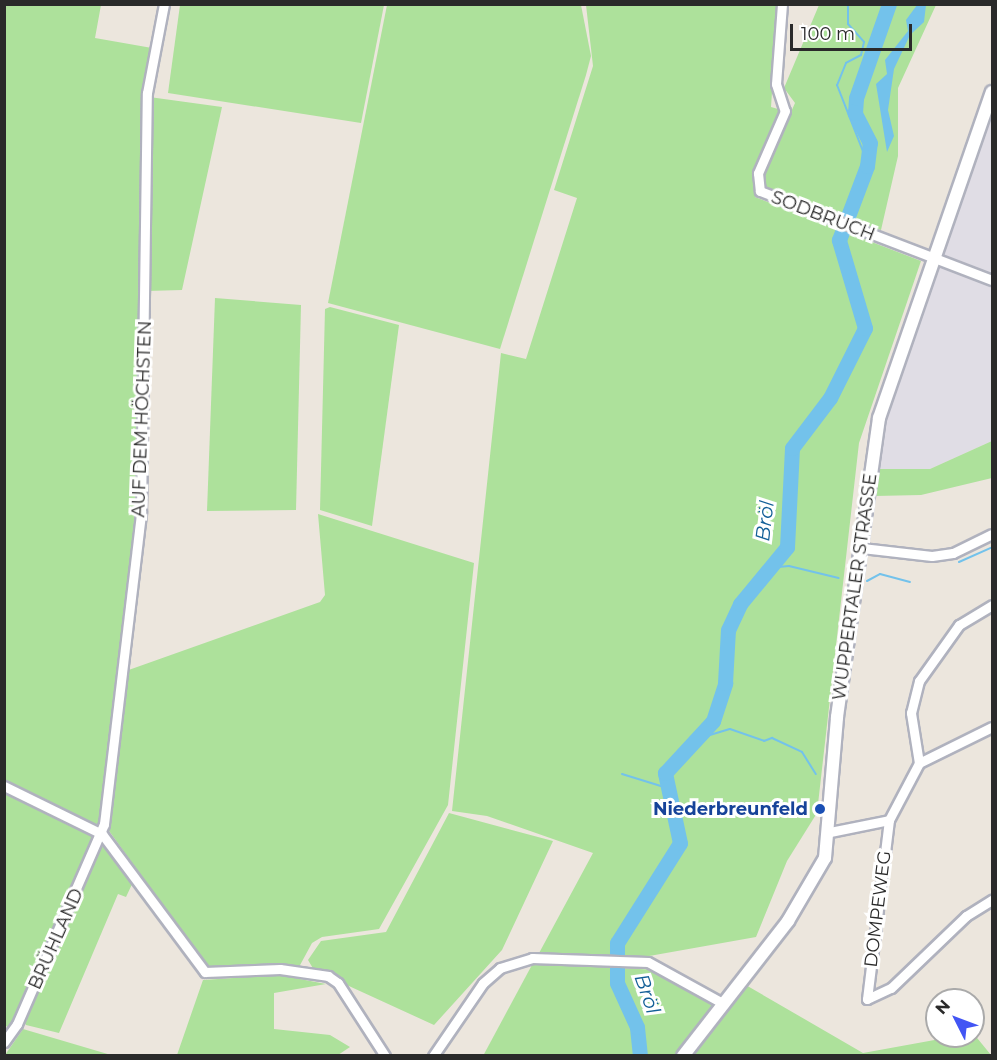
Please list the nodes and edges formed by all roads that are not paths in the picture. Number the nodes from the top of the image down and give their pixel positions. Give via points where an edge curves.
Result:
1 (164, 4) edge
2 (782, 4) edge
3 (993, 92) edge
4 (933, 257) junction
5 (993, 280) edge
6 (993, 534) edge
7 (862, 549) junction
8 (993, 605) edge
9 (993, 727) edge
10 (919, 763) junction
11 (4, 786) edge
12 (889, 820) junction
13 (830, 832) junction
14 (102, 834) junction
15 (993, 900) edge
16 (724, 1004) junction
17 (4, 1042) edge
18 (385, 1056) edge
19 (433, 1056) edge
20 (683, 1056) edge

1 - 14 street, AUF DEM HÖCHSTEN via 147,93 141,512
2 - 4 street, SODBRUCH via 777,84 785,111 757,183 770,198
3 - 4 main road, WUPPERTALER STRASSE
4 - 5 street, SODBRUCH
4 - 7 main road, WUPPERTALER STRASSE via 879,418
6 - 7 street via 953,554 932,556
7 - 13 main road, WUPPERTALER STRASSE via 837,717
8 - 10 street via 959,625 919,681 911,713
9 - 10 street
10 - 12 street
11 - 14 street
12 - 13 street
12 - 15 street, DOMPEWEG via 867,999 891,988 966,916
13 - 16 main road, WUPPERTALER STRASSE via 825,858 809,890
14 - 17 street, BRÜHLAND
14 - 18 street via 205,972 280,969 328,976 338,983
16 - 19 street via 678,974 636,962 531,958 500,968 483,983
16 - 20 main road, WUPPERTALER STRASSE

